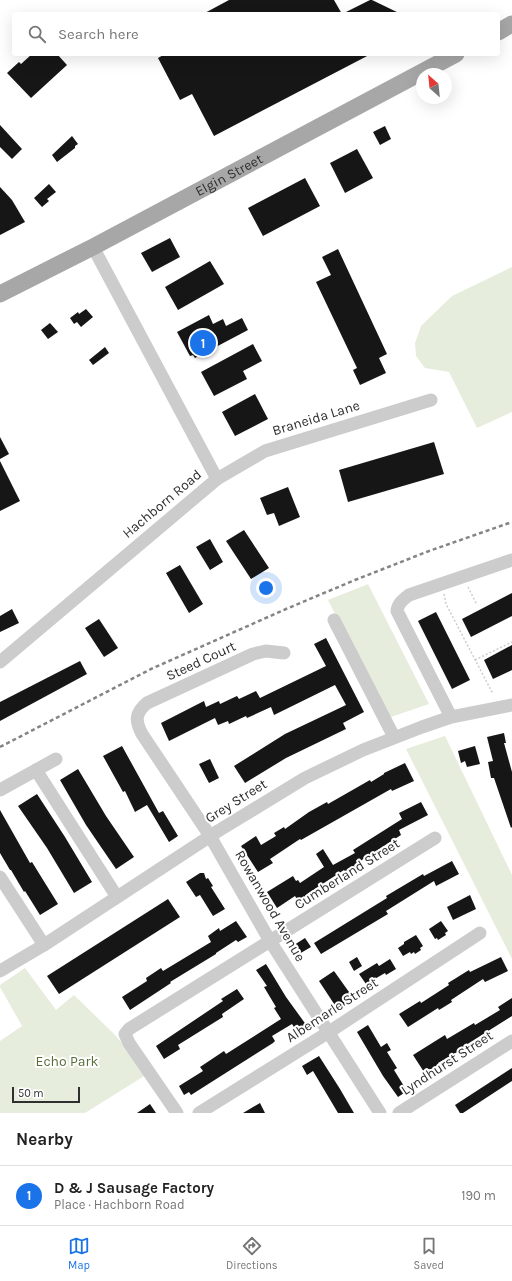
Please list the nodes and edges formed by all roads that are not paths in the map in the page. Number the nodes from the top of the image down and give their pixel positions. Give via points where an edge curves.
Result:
1 (512, 24) edge
2 (500, 31) edge
3 (452, 56) edge
4 (93, 247) junction
5 (0, 294) edge
6 (431, 400) dead end
7 (216, 479) junction
8 (512, 560) edge
9 (334, 620) dead end
10 (284, 653) dead end
11 (0, 662) edge
12 (512, 705) edge
13 (138, 714) joint
14 (451, 718) junction
15 (394, 737) junction
16 (56, 758) dead end
17 (36, 770) junction
18 (0, 790) edge
19 (210, 836) junction
20 (435, 838) dead end
21 (0, 877) edge
22 (117, 897) junction
23 (480, 933) dead end
24 (270, 941) junction
25 (44, 945) junction
26 (0, 971) edge
27 (329, 1032) junction
28 (512, 1041) edge
29 (177, 1113) edge
30 (199, 1113) edge
31 (380, 1113) edge
32 (399, 1113) edge

1 - 2 main road
3 - 4 main road, Elgin Street
4 - 5 main road, Elgin Street
4 - 7 street, Hachborn Road
6 - 7 street, Braneida Lane via 265,451
7 - 11 street, Hachborn Road
8 - 14 street via 409,595 398,606 397,611
9 - 15 street
10 - 13 street, Steed Court via 266,651 253,654 147,703
12 - 14 street, Grey Street
13 - 19 street, Rowanwood Avenue via 136,720 142,734
14 - 15 street, Grey Street
15 - 19 street, Grey Street via 305,778
16 - 17 street
17 - 18 street
17 - 22 street
19 - 22 street, Grey Street
19 - 24 street, Rowanwood Avenue
20 - 24 street, Cumberland Street
21 - 25 street
22 - 25 street, Grey Street
23 - 27 street, Albemarle Street
24 - 27 street, Rowanwood Avenue
24 - 29 street, Cumberland Street via 133,1026 126,1034
25 - 26 street, Grey Street
27 - 30 street, Albemarle Street
27 - 31 street, Rowanwood Avenue
28 - 32 street, Lyndhurst Street

